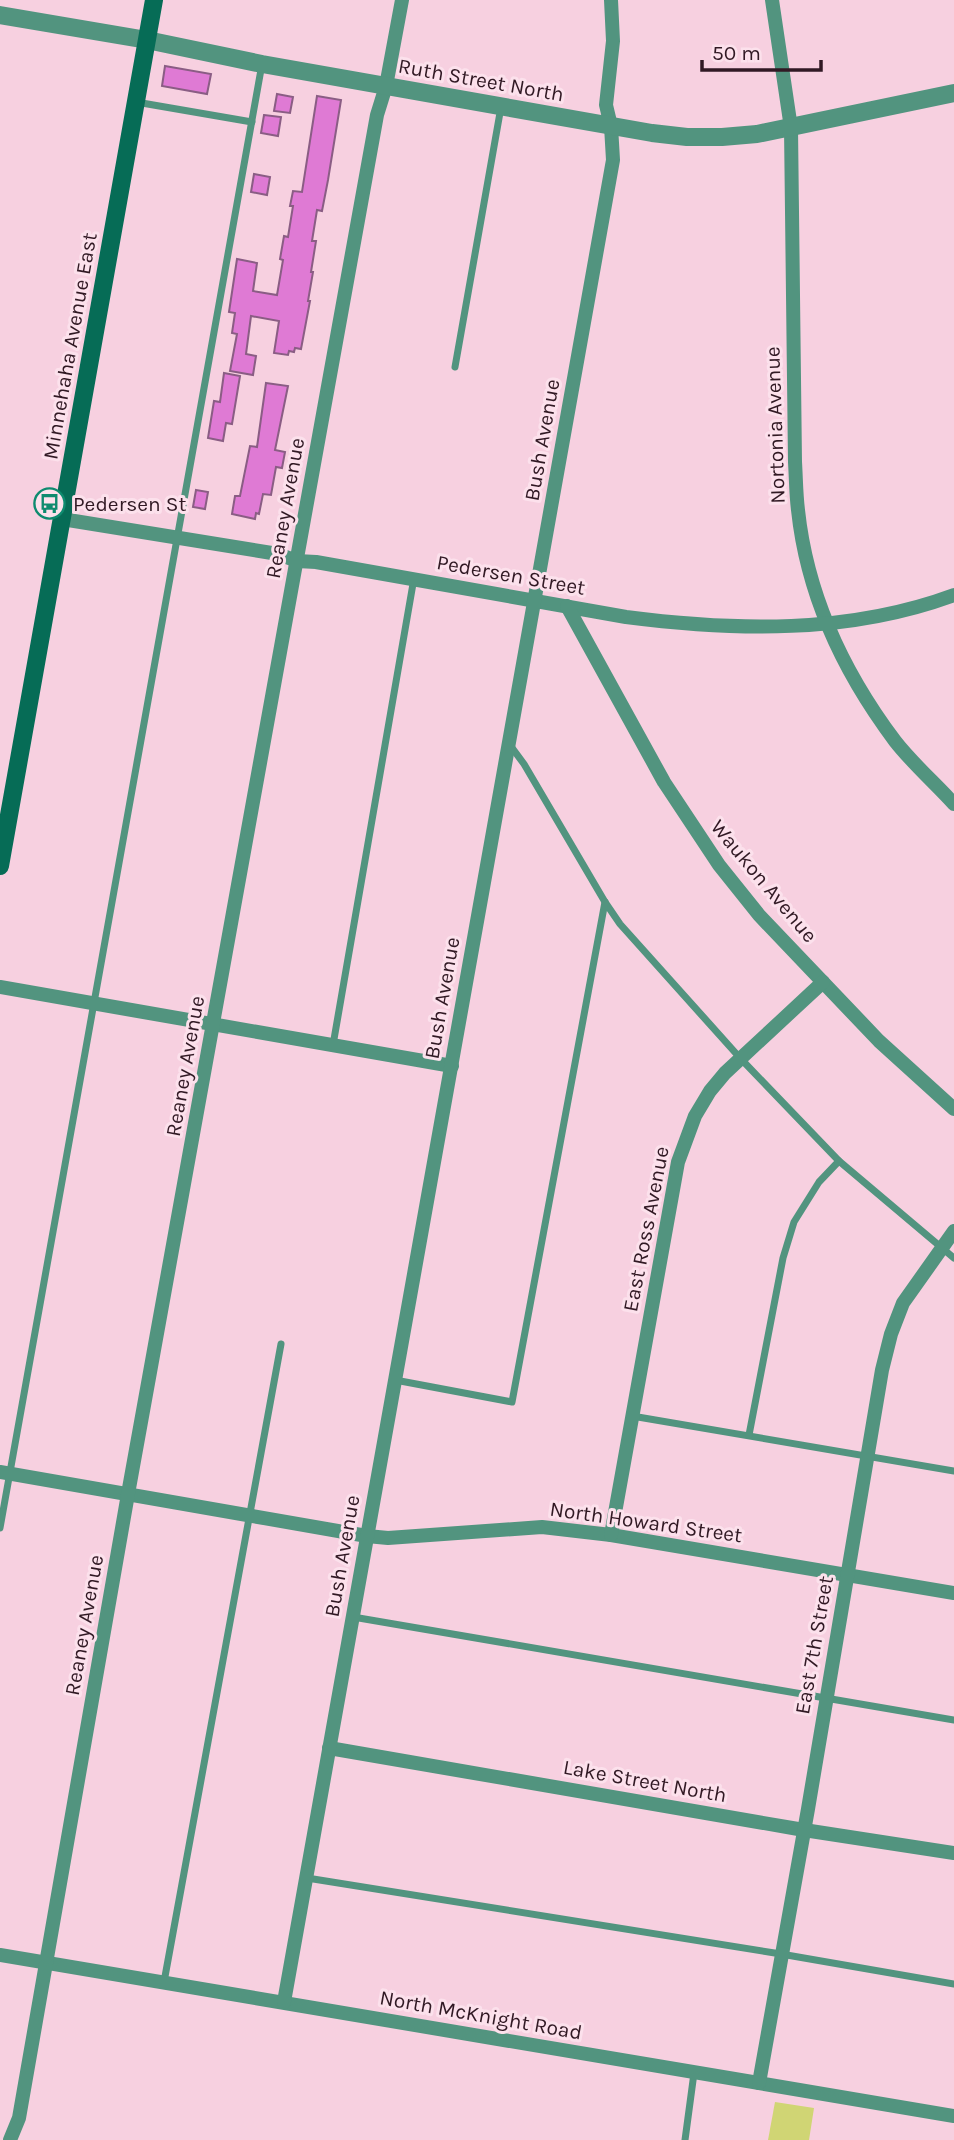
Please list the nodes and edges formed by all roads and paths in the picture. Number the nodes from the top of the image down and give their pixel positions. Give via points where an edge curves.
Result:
1 (154, 0) edge
2 (402, 0) edge
3 (611, 0) edge
4 (772, 0) edge
5 (0, 15) edge
6 (147, 40) junction
7 (262, 64) junction
8 (386, 86) junction
9 (954, 93) edge
10 (136, 102) junction
11 (501, 106) junction
12 (252, 122) junction
13 (611, 125) junction
14 (791, 128) junction
15 (455, 367) dead end
16 (62, 519) junction
17 (177, 537) junction
18 (297, 561) junction
19 (414, 578) junction
20 (954, 595) edge
21 (535, 600) junction
22 (567, 606) junction
23 (827, 623) junction
24 (509, 744) junction
25 (954, 804) edge
26 (0, 866) edge
27 (605, 902) junction
28 (823, 982) junction
29 (0, 987) edge
30 (94, 1004) junction
31 (214, 1025) junction
32 (333, 1045) junction
33 (741, 1059) junction
34 (452, 1066) junction
35 (954, 1109) edge
36 (839, 1161) junction
37 (954, 1231) edge
38 (941, 1248) junction
39 (954, 1258) edge
40 (281, 1344) dead end
41 (396, 1380) junction
42 (632, 1416) junction
43 (749, 1435) junction
44 (868, 1456) junction
45 (954, 1471) edge
46 (5, 1473) edge
47 (128, 1494) junction
48 (250, 1516) junction
49 (0, 1528) edge
50 (611, 1535) junction
51 (367, 1536) junction
52 (847, 1575) junction
53 (954, 1593) edge
54 (352, 1617) junction
55 (826, 1697) junction
56 (954, 1720) edge
57 (329, 1748) junction
58 (804, 1830) junction
59 (954, 1853) edge
60 (306, 1878) junction
61 (781, 1954) junction
62 (0, 1955) edge
63 (47, 1962) junction
64 (164, 1982) junction
65 (954, 1984) edge
66 (284, 2002) junction
67 (694, 2073) junction
68 (759, 2083) junction
69 (954, 2116) edge
70 (10, 2140) edge
71 (685, 2140) edge

1 - 6 main road, Minnehaha Avenue East
2 - 8 street, Reaney Avenue
3 - 13 street, Bush Avenue via 613,41 606,105
4 - 14 street, Nortonia Avenue
5 - 6 street, Ruth Street North
6 - 7 street, Ruth Street North
6 - 10 main road, Minnehaha Avenue East
7 - 8 street, Ruth Street North
7 - 12 lane
8 - 11 street, Ruth Street North
8 - 18 street, Reaney Avenue via 377,115
9 - 14 street, Ruth Street North
10 - 12 lane
10 - 16 main road, Minnehaha Avenue East
11 - 13 street, Ruth Street North
11 - 15 lane
12 - 17 lane
13 - 14 street, Ruth Street North via 699,137
13 - 21 street, Bush Avenue via 613,160
14 - 23 street, Nortonia Avenue via 798,510 805,554
16 - 17 street, Pedersen Street
16 - 26 main road, Minnehaha Avenue East
17 - 18 street, Pedersen Street
17 - 30 lane
18 - 19 street, Pedersen Street
18 - 31 street, Reaney Avenue
19 - 21 street, Pedersen Street
19 - 32 lane
20 - 23 street, Pedersen Street via 891,613
21 - 22 street, Pedersen Street
21 - 24 street, Bush Avenue
22 - 23 street, Pedersen Street via 697,625
22 - 28 street, Waukon Avenue via 692,827 759,915
23 - 25 street, Nortonia Avenue via 848,668 890,734
24 - 27 lane
24 - 34 street, Bush Avenue
27 - 33 lane
27 - 41 lane via 512,1402
28 - 33 street, East Ross Avenue
28 - 35 street, Waukon Avenue
29 - 30 street
30 - 31 street
30 - 46 lane
31 - 32 street
31 - 47 street, Reaney Avenue
32 - 34 street
33 - 36 lane
33 - 42 street, East Ross Avenue via 710,1091 678,1162
34 - 41 street, Bush Avenue
36 - 38 lane
36 - 43 lane via 818,1182 794,1222
37 - 38 street, East 7th Street
38 - 39 lane
38 - 44 street, East 7th Street via 903,1303 891,1334
40 - 48 lane
41 - 51 street, Bush Avenue
42 - 43 lane
42 - 50 street, East Ross Avenue
43 - 44 lane
44 - 45 lane
44 - 52 street, East 7th Street
46 - 47 street, North Howard Street
46 - 49 lane
47 - 48 street, North Howard Street
47 - 63 street, Reaney Avenue
48 - 51 street, North Howard Street
48 - 64 lane
50 - 51 street, North Howard Street via 542,1527
50 - 52 street, North Howard Street
51 - 54 street, Bush Avenue
52 - 53 street, North Howard Street
52 - 55 street, East 7th Street
54 - 55 lane
54 - 57 street, Bush Avenue
55 - 56 lane
55 - 58 street, East 7th Street
57 - 58 street, Lake Street North
57 - 60 street, Bush Avenue
58 - 59 street, Lake Street North
58 - 61 street, East 7th Street
60 - 61 lane
60 - 66 street, Bush Avenue
61 - 65 lane
61 - 68 street, East 7th Street
62 - 63 street, North McKnight Road
63 - 64 street, North McKnight Road
63 - 70 street, Reaney Avenue via 19,2118
64 - 66 street, North McKnight Road
66 - 67 street, North McKnight Road
67 - 68 street, North McKnight Road
67 - 71 lane
68 - 69 street, North McKnight Road

